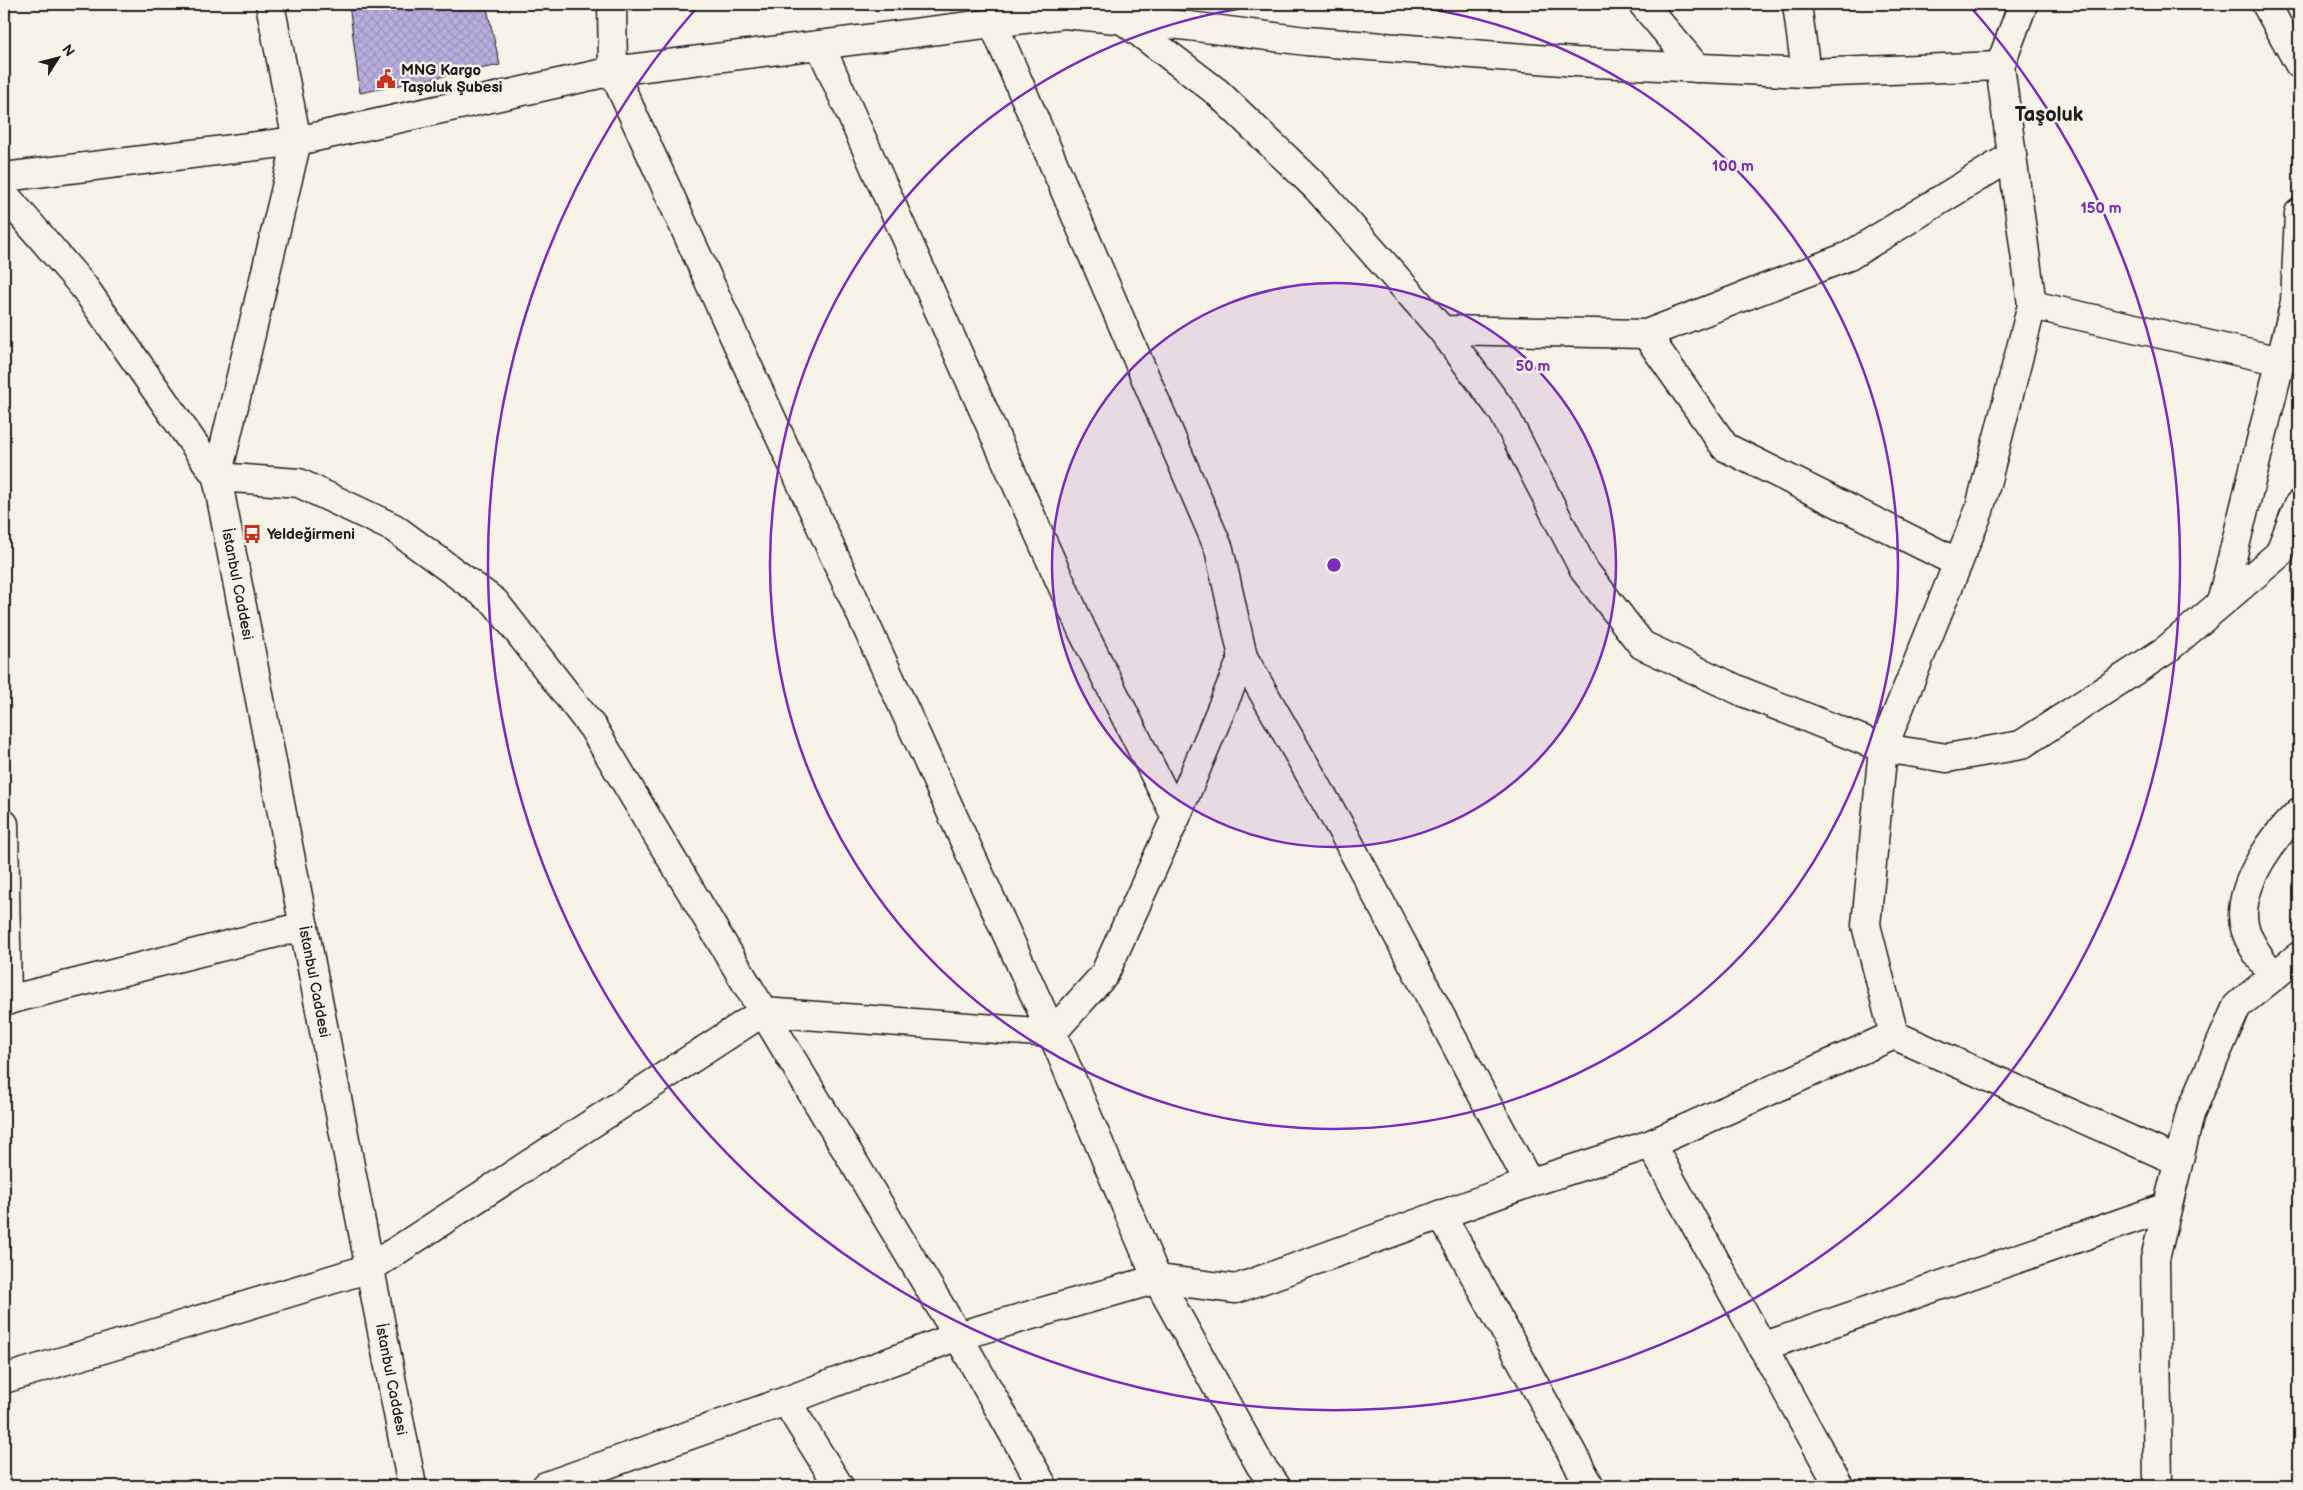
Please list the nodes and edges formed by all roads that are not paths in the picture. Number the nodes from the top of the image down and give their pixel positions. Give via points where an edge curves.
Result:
1 (270, 4) edge
2 (612, 4) edge
3 (1644, 4) edge
4 (1797, 4) edge
5 (2023, 4) edge
6 (2266, 4) edge
7 (1064, 9) edge
8 (1190, 15) edge
9 (1123, 20) junction
10 (993, 23) junction
11 (820, 45) junction
12 (2299, 64) edge
13 (2000, 66) junction
14 (1697, 68) junction
15 (613, 71) junction
16 (1806, 73) junction
17 (296, 142) junction
18 (2012, 156) junction
19 (4, 177) edge
20 (4, 194) edge
21 (2299, 213) edge
22 (2032, 306) junction
23 (1442, 330) junction
24 (1646, 334) junction
25 (2281, 362) junction
26 (217, 478) junction
27 (2299, 504) edge
28 (1958, 563) junction
29 (2220, 604) junction
30 (1243, 657) junction
31 (1883, 748) junction
32 (2299, 812) edge
33 (1176, 817) junction
34 (4, 824) edge
35 (304, 926) junction
36 (2299, 956) edge
37 (2274, 976) junction
38 (6, 1001) edge
39 (763, 1012) junction
40 (1052, 1033) junction
41 (1894, 1035) junction
42 (1651, 1144) junction
43 (2178, 1161) junction
44 (1529, 1183) junction
45 (2167, 1207) junction
46 (1442, 1214) junction
47 (370, 1268) junction
48 (1157, 1279) junction
49 (958, 1336) junction
50 (1762, 1346) junction
51 (4, 1379) edge
52 (786, 1401) junction
53 (412, 1486) edge
54 (546, 1486) edge
55 (839, 1486) edge
56 (1044, 1486) edge
57 (1276, 1486) edge
58 (1590, 1486) edge
59 (1839, 1486) edge
60 (2158, 1486) edge

1 - 17 street
2 - 15 street
3 - 14 street
4 - 16 street
5 - 13 street
6 - 12 street
7 - 9 street
7 - 10 street
8 - 9 street
8 - 14 street via 1306,41
9 - 23 street via 1217,92 1317,188
10 - 11 street
10 - 30 street via 1219,549
11 - 15 street
11 - 33 street via 1082,630
13 - 16 street
13 - 18 street
14 - 16 street
15 - 17 street
15 - 40 street
17 - 19 street
17 - 26 street
18 - 22 street
18 - 24 street via 1849,256
20 - 26 street via 84,287
21 - 25 street via 2295,302
22 - 25 street
22 - 28 street via 1979,511
23 - 24 street
23 - 31 street via 1503,412 1584,570 1642,645 1743,692
24 - 28 street via 1725,447
25 - 29 street
26 - 35 street, İstanbul Caddesi
26 - 39 street via 299,483 394,528 495,602 593,728
27 - 29 street via 2279,554
28 - 31 street
29 - 31 street via 2166,650 2021,745 1947,758
30 - 33 street
30 - 44 street via 1342,830
31 - 41 street via 1866,925
32 - 37 street via 2266,850 2255,872 2243,915 2247,933
33 - 40 street via 1104,975
34 - 38 street
35 - 38 street
35 - 47 street, İstanbul Caddesi
36 - 37 street
37 - 43 street via 2237,1006 2190,1114
39 - 40 street
39 - 47 street
39 - 49 street
40 - 48 street
41 - 42 street
41 - 43 street
42 - 44 street
42 - 50 street
43 - 45 street
44 - 46 street
45 - 50 street
45 - 60 street via 2155,1260
46 - 48 street via 1236,1289
46 - 58 street
47 - 51 street
47 - 53 street, İstanbul Caddesi
48 - 49 street
48 - 57 street via 1260,1465
49 - 52 street
49 - 56 street
50 - 59 street
52 - 54 street
52 - 55 street

